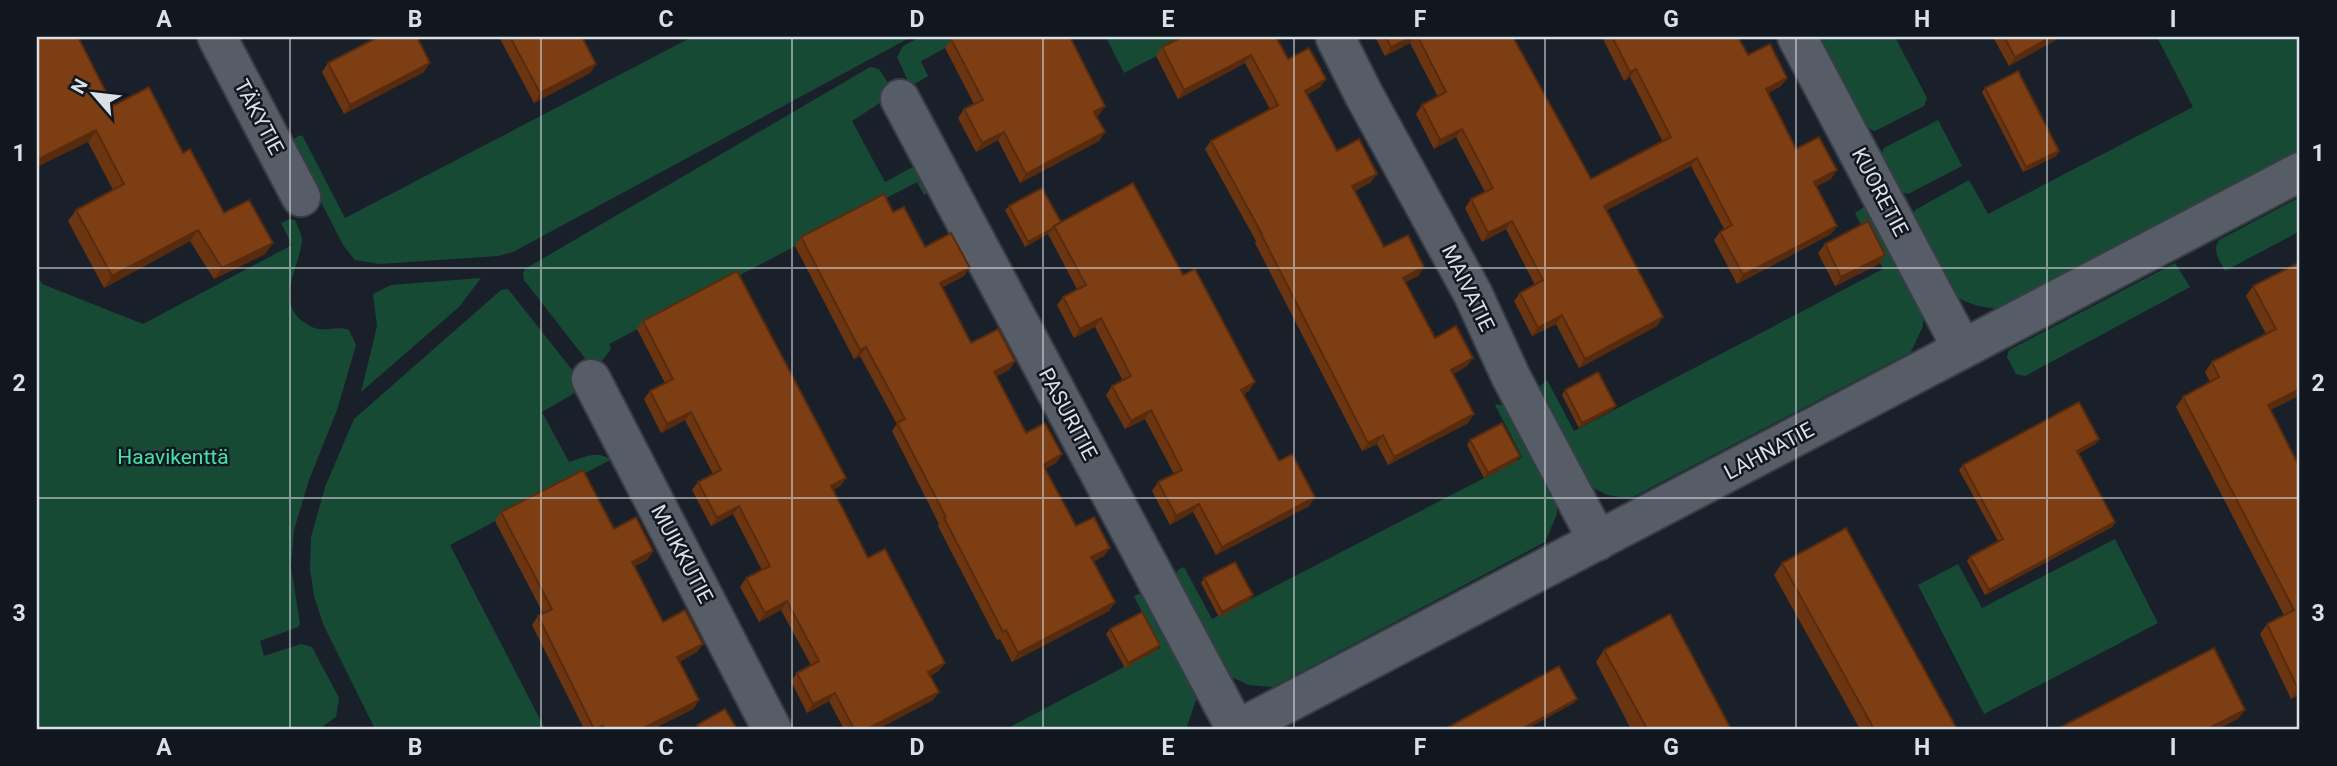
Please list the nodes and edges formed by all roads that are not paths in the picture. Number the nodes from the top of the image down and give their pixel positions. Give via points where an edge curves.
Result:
1 (217, 37) edge
2 (1335, 37) edge
3 (1797, 37) edge
4 (900, 99) dead end
5 (2300, 172) edge
6 (301, 197) dead end
7 (1962, 348) junction
8 (591, 379) dead end
9 (1598, 541) junction
10 (772, 729) edge
11 (1237, 729) edge

1 - 6 street, TÄKYTIE
2 - 9 street, MAIVATIE
3 - 7 street, KUORETIE
4 - 11 street, PASURITIE
5 - 7 street, LAHNATIE
7 - 9 street, LAHNATIE
8 - 10 street, MUIKKUTIE
9 - 11 street, LAHNATIE

